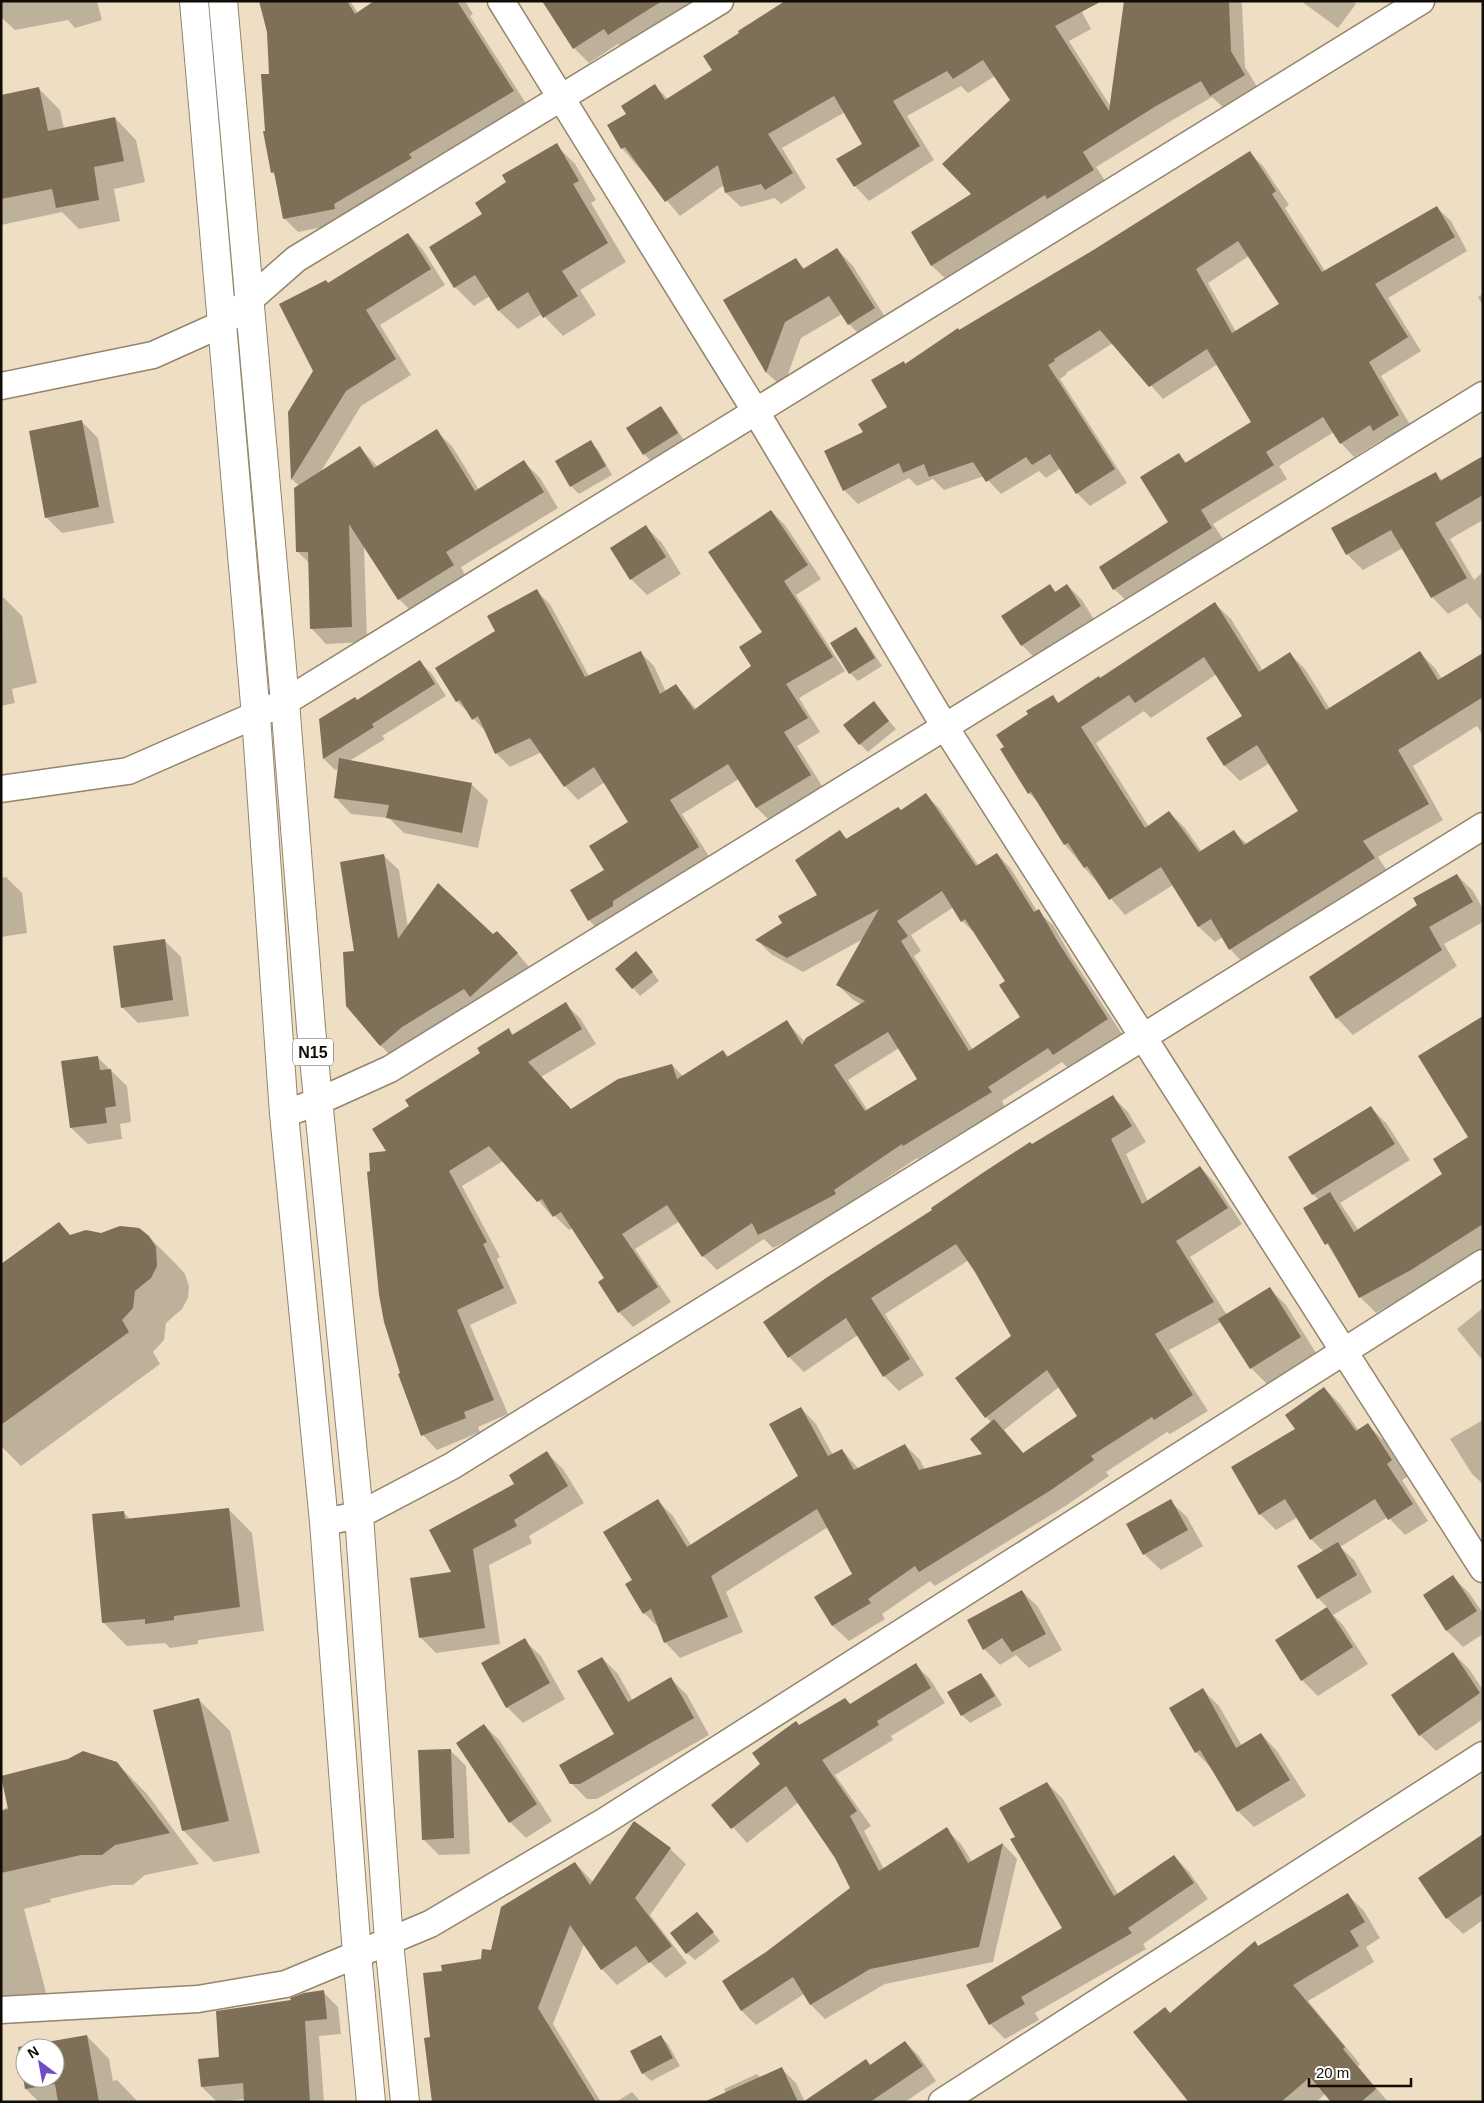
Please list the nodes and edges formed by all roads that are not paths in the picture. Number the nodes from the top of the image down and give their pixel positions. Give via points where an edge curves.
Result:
1 (194, 1) edge
2 (223, 1) edge
3 (501, 1) edge
4 (720, 1) edge
5 (1421, 1) edge
6 (561, 100) junction
7 (251, 297) junction
8 (222, 324) junction
9 (1, 386) edge
10 (1483, 395) edge
11 (756, 412) junction
12 (285, 702) junction
13 (256, 716) junction
14 (946, 727) junction
15 (1, 790) edge
16 (1483, 826) edge
17 (1143, 1037) junction
18 (317, 1102) junction
19 (284, 1114) junction
20 (1483, 1263) edge
21 (1343, 1352) junction
22 (359, 1515) junction
23 (324, 1522) junction
24 (1483, 1569) edge
25 (1483, 1755) edge
26 (389, 1942) junction
27 (357, 1954) junction
28 (1, 2010) edge
29 (371, 2102) edge
30 (405, 2102) edge
31 (942, 2102) edge

1 - 8 highway, N15
2 - 7 highway, N15
3 - 6 street
4 - 6 street
5 - 11 street
6 - 7 street via 296,259
6 - 11 street
7 - 8 street
7 - 12 highway, N15
8 - 9 street via 153,355
8 - 13 highway, N15
10 - 14 street
11 - 12 street
11 - 14 street
12 - 13 street
12 - 18 highway, N15
13 - 15 street via 128,771
13 - 19 highway, N15
14 - 17 street
14 - 18 street via 390,1069
16 - 17 street
17 - 21 street
17 - 22 street via 452,1466
18 - 19 street
18 - 22 highway, N15
19 - 23 highway, N15
20 - 21 street
21 - 24 street
21 - 26 street via 605,1821 430,1924
22 - 23 street
22 - 26 highway, N15
23 - 27 highway, N15
25 - 31 street
26 - 27 street
26 - 30 highway, N15
27 - 28 street via 286,1984 198,1999
27 - 29 highway, N15

